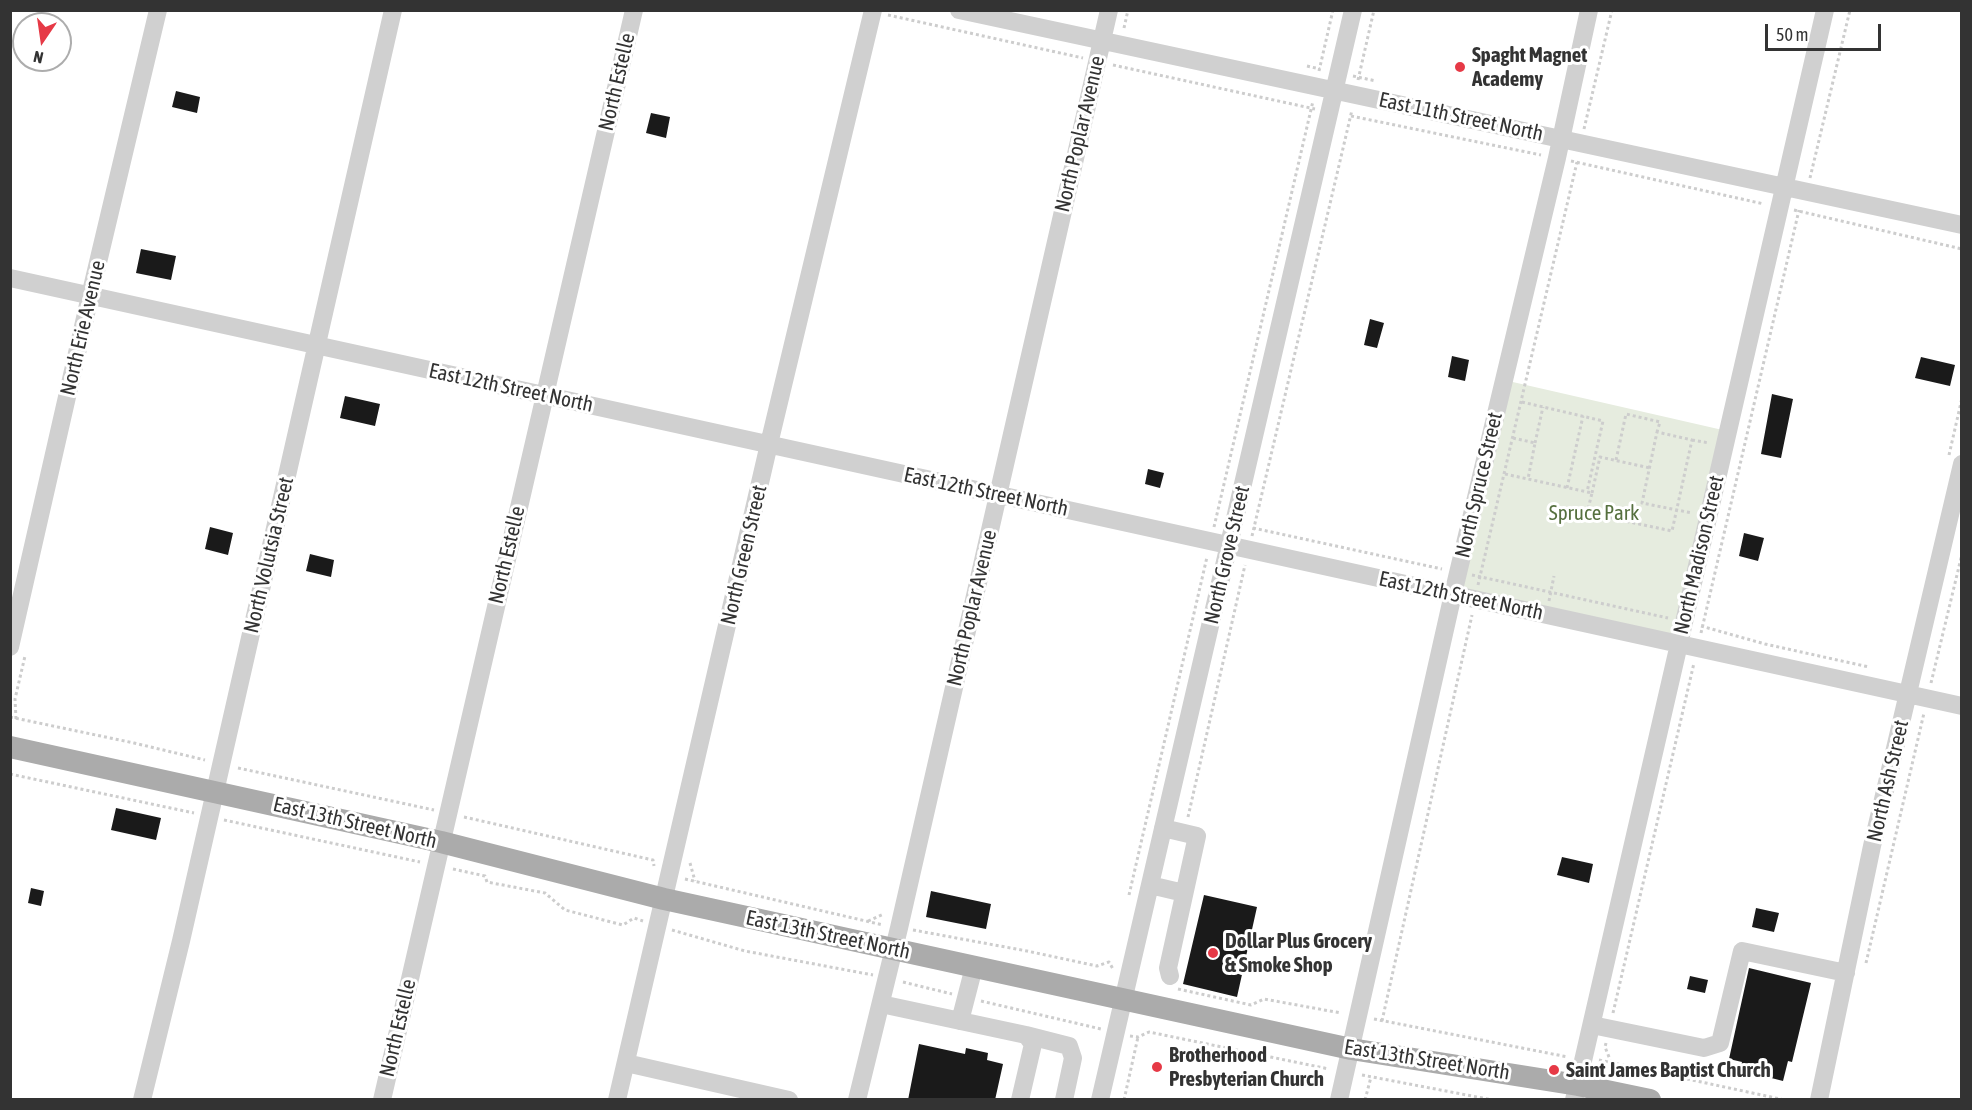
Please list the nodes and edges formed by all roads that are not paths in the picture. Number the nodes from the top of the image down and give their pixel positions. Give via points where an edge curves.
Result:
1 (158, 10) edge
2 (393, 10) edge
3 (634, 10) edge
4 (873, 10) edge
5 (959, 10) edge
6 (1109, 10) edge
7 (1353, 10) edge
8 (1589, 10) edge
9 (1825, 10) edge
10 (1102, 41) junction
11 (1334, 91) junction
12 (1561, 139) junction
13 (1784, 186) junction
14 (1962, 225) edge
15 (10, 278) edge
16 (90, 296) junction
17 (316, 345) junction
18 (544, 395) junction
19 (769, 444) junction
20 (1962, 464) edge
21 (997, 494) junction
22 (1229, 545) junction
23 (1454, 594) junction
24 (1678, 643) junction
25 (10, 647) edge
26 (1910, 685) junction
27 (1962, 706) edge
28 (10, 747) edge
29 (216, 791) junction
30 (1163, 828) junction
31 (441, 842) junction
32 (1150, 885) junction
33 (1184, 893) junction
34 (664, 899) junction
35 (896, 939) junction
36 (974, 967) junction
37 (1846, 973) junction
38 (1174, 982) road end
39 (1124, 999) junction
40 (881, 1004) junction
41 (960, 1021) junction
42 (1601, 1027) junction
43 (1026, 1035) junction
44 (1351, 1049) junction
45 (626, 1062) junction
46 (1576, 1092) edge
47 (142, 1100) edge
48 (382, 1100) edge
49 (617, 1100) edge
50 (789, 1100) edge
51 (857, 1100) edge
52 (1020, 1100) edge
53 (1064, 1100) edge
54 (1100, 1100) edge
55 (1339, 1100) edge
56 (1650, 1100) edge
57 (1819, 1100) edge

1 - 16 street, North Erie Avenue
2 - 17 street, North Volutsia Street
3 - 18 street, North Estelle
4 - 19 street, North Green Street
5 - 10 street, East 11th Street North
6 - 10 street, North Poplar Avenue
7 - 11 street, North Grove Street
8 - 12 street, North Spruce Street
9 - 13 street, North Madison Street
10 - 11 street, East 11th Street North
10 - 21 street, North Poplar Avenue
11 - 12 street, East 11th Street North
11 - 22 street, North Grove Street
12 - 13 street, East 11th Street North
12 - 23 street, North Spruce Street
13 - 14 street, East 11th Street North
13 - 24 street, North Madison Street
15 - 16 street, East 12th Street North
16 - 17 street, East 12th Street North
16 - 25 street, North Erie Avenue
17 - 18 street, East 12th Street North
17 - 29 street, North Volutsia Street
18 - 19 street, East 12th Street North
18 - 31 street, North Estelle
19 - 21 street, East 12th Street North
19 - 34 street, North Green Street
20 - 26 street, North Ash Street
21 - 22 street, East 12th Street North
21 - 35 street, North Poplar Avenue
22 - 23 street, East 12th Street North
22 - 30 street, North Grove Street
23 - 24 street, East 12th Street North
23 - 44 street, North Spruce Street
24 - 26 street, East 12th Street North
24 - 42 street, North Madison Street
26 - 27 street, East 12th Street North via 1930,689
26 - 37 street, North Ash Street
28 - 29 main road, East 13th Street North
29 - 31 main road, East 13th Street North
29 - 47 street, North Volutsia Street
30 - 32 street, North Grove Street
30 - 33 street via 1197,836
31 - 34 main road, East 13th Street North
31 - 48 street, North Estelle
32 - 33 street
32 - 39 street, North Grove Street
33 - 38 street via 1168,968
34 - 35 main road, East 13th Street North
34 - 45 street, North Green Street
35 - 36 main road, East 13th Street North
35 - 40 street, North Poplar Avenue
36 - 39 main road, East 13th Street North
36 - 41 street
37 - 42 street via 1742,951 1720,1043 1704,1048
37 - 57 street, North Ash Street
39 - 44 main road, East 13th Street North
39 - 54 street, North Grove Street
40 - 41 street
40 - 51 street, North Poplar Avenue
41 - 43 street
42 - 46 street, North Madison Street via 1584,1058
43 - 52 street via 1033,1044
43 - 53 street via 1069,1046 1073,1058
44 - 46 main road, East 13th Street North
44 - 55 street, North Spruce Street
45 - 49 street, North Green Street
45 - 50 street
46 - 56 main road, East 13th Street North

